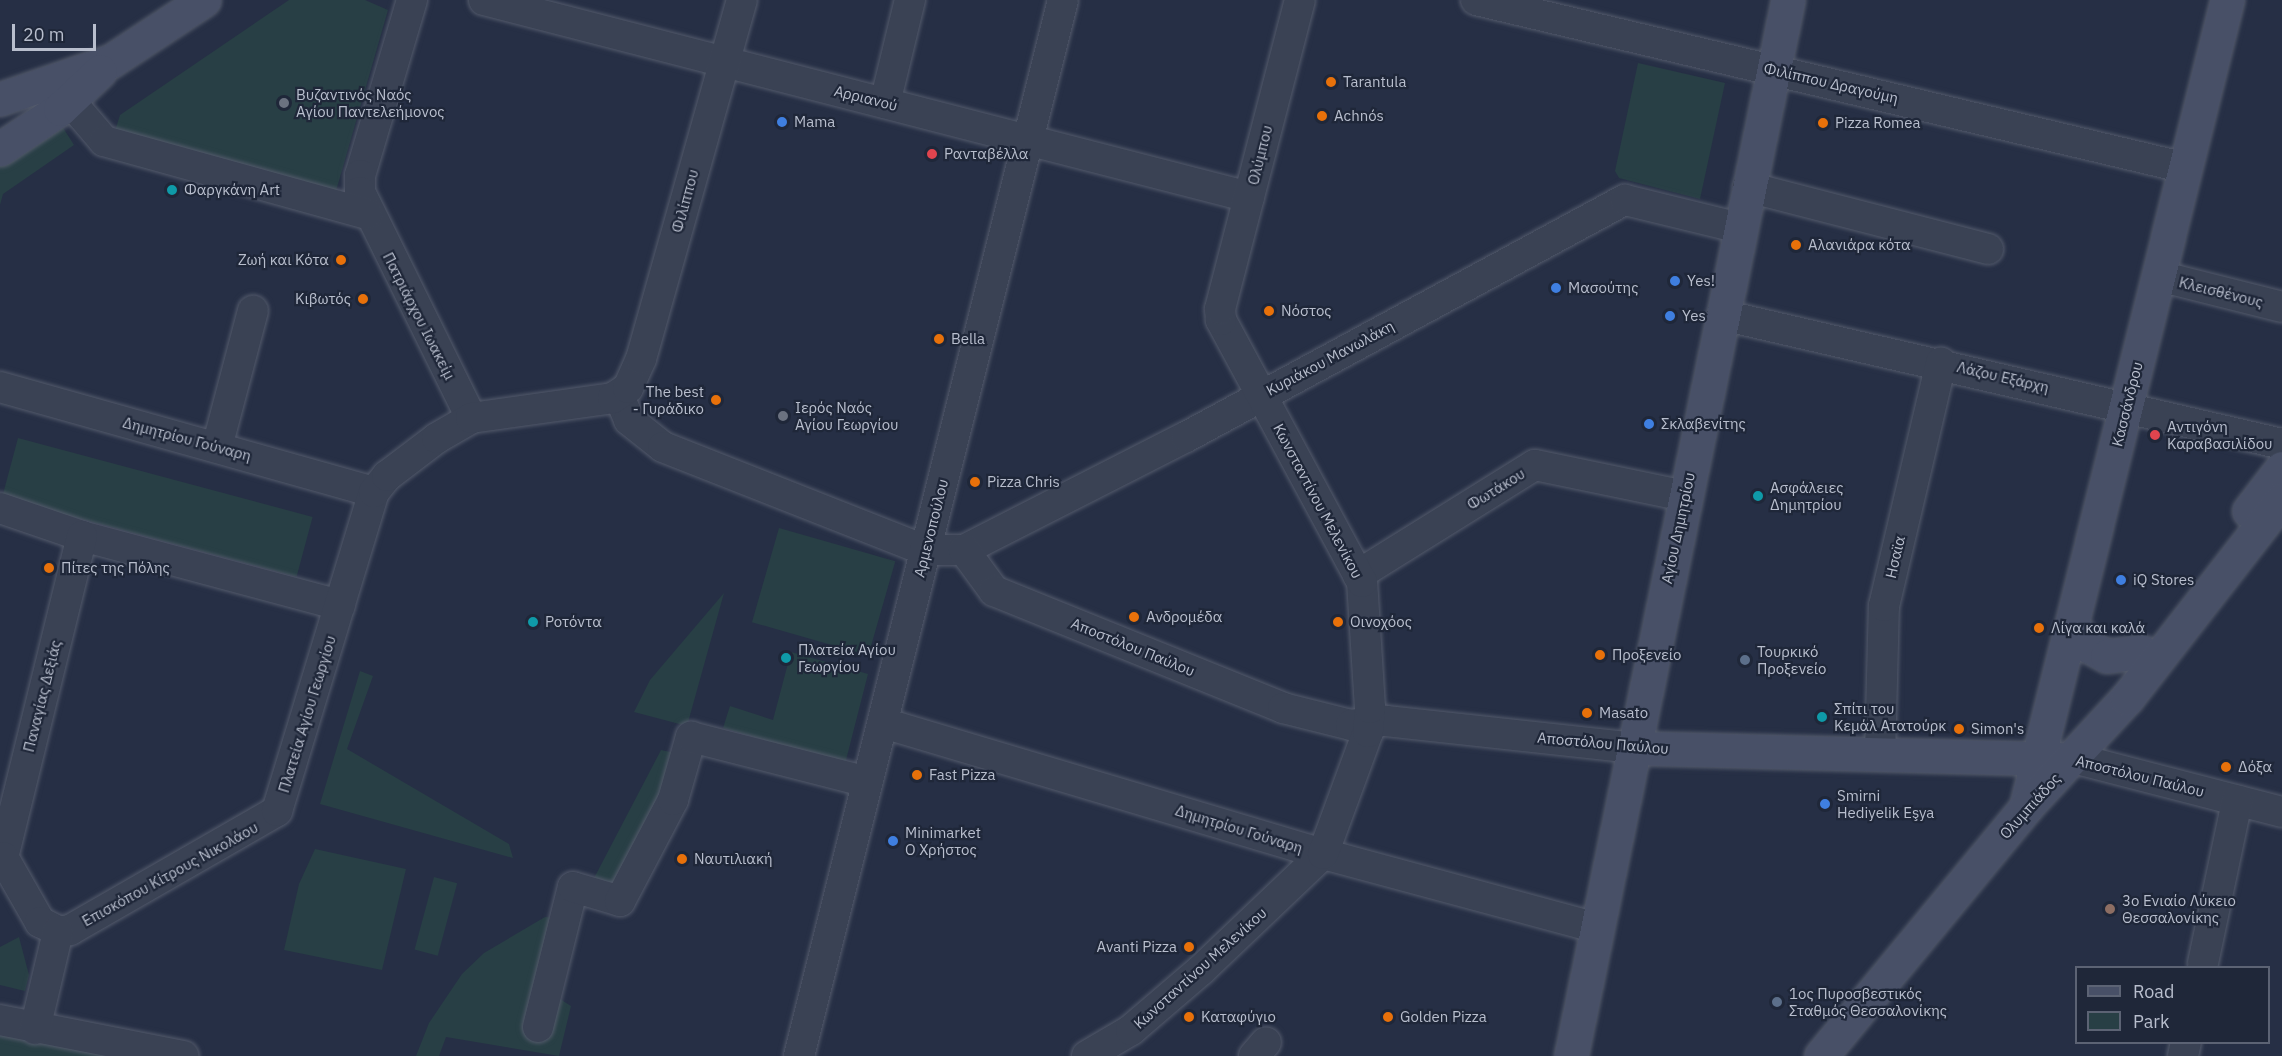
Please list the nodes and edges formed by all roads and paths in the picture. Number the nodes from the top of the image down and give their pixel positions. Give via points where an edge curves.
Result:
1 (204, 0) edge
2 (412, 0) edge
3 (484, 0) edge
4 (742, 0) edge
5 (910, 0) edge
6 (1064, 0) edge
7 (1300, 0) edge
8 (1476, 0) edge
9 (1788, 0) edge
10 (2227, 0) edge
11 (111, 60) junction
12 (723, 63) junction
13 (1773, 69) junction
14 (0, 99) edge
15 (69, 100) junction
16 (885, 103) junction
17 (1028, 139) junction
18 (0, 149) edge
19 (2186, 168) junction
20 (1748, 187) junction
21 (1249, 197) junction
22 (367, 214) junction
23 (1740, 228) junction
24 (1988, 249) dead end
25 (2159, 276) junction
26 (2282, 307) edge
27 (1220, 309) joint
28 (253, 311) dead end
29 (1722, 315) junction
30 (1941, 363) junction
31 (0, 387) edge
32 (1262, 395) junction
33 (619, 396) junction
34 (2127, 406) junction
35 (471, 418) junction
36 (2282, 444) edge
37 (217, 447) junction
38 (2282, 468) edge
39 (374, 492) junction
40 (1684, 496) junction
41 (2282, 499) edge
42 (0, 508) edge
43 (82, 536) junction
44 (925, 550) junction
45 (964, 550) junction
46 (1358, 575) junction
47 (340, 605) junction
48 (2072, 625) junction
49 (2142, 652) junction
50 (883, 723) junction
51 (1369, 724) junction
52 (1633, 748) junction
53 (1880, 755) junction
54 (2073, 758) junction
55 (2038, 760) junction
56 (867, 782) junction
57 (2237, 801) junction
58 (2026, 807) junction
59 (279, 808) joint
60 (2282, 812) edge
61 (1323, 854) junction
62 (2, 858) edge
63 (46, 924) junction
64 (1597, 928) junction
65 (2203, 963) dead end
66 (0, 1020) edge
67 (538, 1027) dead end
68 (35, 1029) junction
69 (183, 1056) edge
70 (799, 1056) edge
71 (1087, 1056) edge
72 (1571, 1056) edge
73 (1821, 1056) edge

1 - 11 main road
2 - 22 street, Πατριάρχου Ιωακείμ via 360,175 360,192
3 - 12 street, Αρριανού
4 - 12 street, Φιλίππου
5 - 16 street
6 - 17 street, Αρμενοπούλου
7 - 21 street, Ολύμπου
8 - 13 street, Φιλίππου Δραγούμη
9 - 13 main road, Αγίου Δημητρίου
10 - 19 main road, Κασσάνδρου
11 - 14 main road
11 - 15 main road
12 - 16 street, Αρριανού
12 - 33 street, Φιλίππου via 637,370
13 - 19 street, Φιλίππου Δραγούμη
13 - 20 main road, Αγίου Δημητρίου
15 - 18 main road
15 - 22 street via 104,141
16 - 17 street, Αρριανού
17 - 21 street, Αρριανού
17 - 44 street, Αρμενοπούλου
19 - 25 main road, Κασσάνδρου
20 - 23 main road, Αγίου Δημητρίου
20 - 24 street
21 - 27 street, Ολύμπου
22 - 35 street, Πατριάρχου Ιωακείμ
23 - 29 main road, Αγίου Δημητρίου
23 - 32 street, Κυριάκου Μανωλάκη via 1625,200
25 - 26 street, Κλεισθένους
25 - 34 main road, Κασσάνδρου
27 - 32 street, Κωνσταντίνου Μελενίκου via 1223,328
28 - 37 street
29 - 30 street, Λάζου Εξάρχη
29 - 40 main road, Αγίου Δημητρίου
30 - 34 street, Λάζου Εξάρχη
30 - 53 street, Ησαϊα via 1884,606
31 - 37 street, Δημητρίου Γούναρη
32 - 45 street, Κυριάκου Μανωλάκη
32 - 46 street, Κωνσταντίνου Μελενίκου
33 - 35 street, Πλατεία Αγίου Γεωργίου
33 - 44 street via 629,420 663,447
34 - 36 street, Λάζου Εξάρχη
34 - 48 main road, Κασσάνδρου
35 - 39 street, Πλατεία Αγίου Γεωργίου via 410,457
37 - 39 street, Δημητρίου Γούναρη
38 - 49 main road, Ολυμπιάδος
39 - 47 street, Πλατεία Αγίου Γεωργίου
40 - 46 street, Φωτάκου via 1535,465
40 - 52 main road, Αγίου Δημητρίου
41 - 54 main road, Ολυμπιάδος via 2127,698
42 - 43 street
43 - 47 street
43 - 62 street, Παναγίας Δεξιάς
44 - 45 street, Κυριάκου Μανωλάκη
44 - 50 street, Αρμενοπούλου
45 - 51 street, Αποστόλου Παύλου via 994,591 1283,708 1331,722
46 - 51 street, Κωνσταντίνου Μελενίκου via 1362,585
47 - 59 street, Πλατεία Αγίου Γεωργίου
48 - 49 main road via 2090,647 2107,656
48 - 55 main road, Κασσάνδρου
49 - 55 main road, Ολυμπιάδος via 2075,736
50 - 56 street, Αρμενοπούλου
50 - 61 street, Δημητρίου Γούναρη
51 - 52 street, Αποστόλου Παύλου via 1386,721
51 - 61 street, Κωνσταντίνου Μελενίκου
52 - 53 main road, Αποστόλου Παύλου
52 - 64 main road, Αγίου Δημητρίου
53 - 55 main road, Αποστόλου Παύλου
54 - 55 main road, Αποστόλου Παύλου
54 - 57 street, Αποστόλου Παύλου
54 - 58 main road, Ολυμπιάδος
55 - 58 main road, Κασσάνδρου
56 - 67 street via 691,736 673,800 620,901 573,887
56 - 70 street, Αρμενοπούλου
57 - 60 street, Αποστόλου Παύλου
57 - 65 street
58 - 73 main road, Ολυμπιάδος
59 - 63 street, Επισκόπου Κίτρους Νικολάου via 268,819 70,930
61 - 64 street, Δημητρίου Γούναρη
61 - 71 street, Κωνσταντίνου Μελενίκου via 1202,970 1131,1030
62 - 63 street, Παναγίας Δεξιάς
63 - 68 street
64 - 72 main road, Αγίου Δημητρίου
66 - 68 street
68 - 69 street

